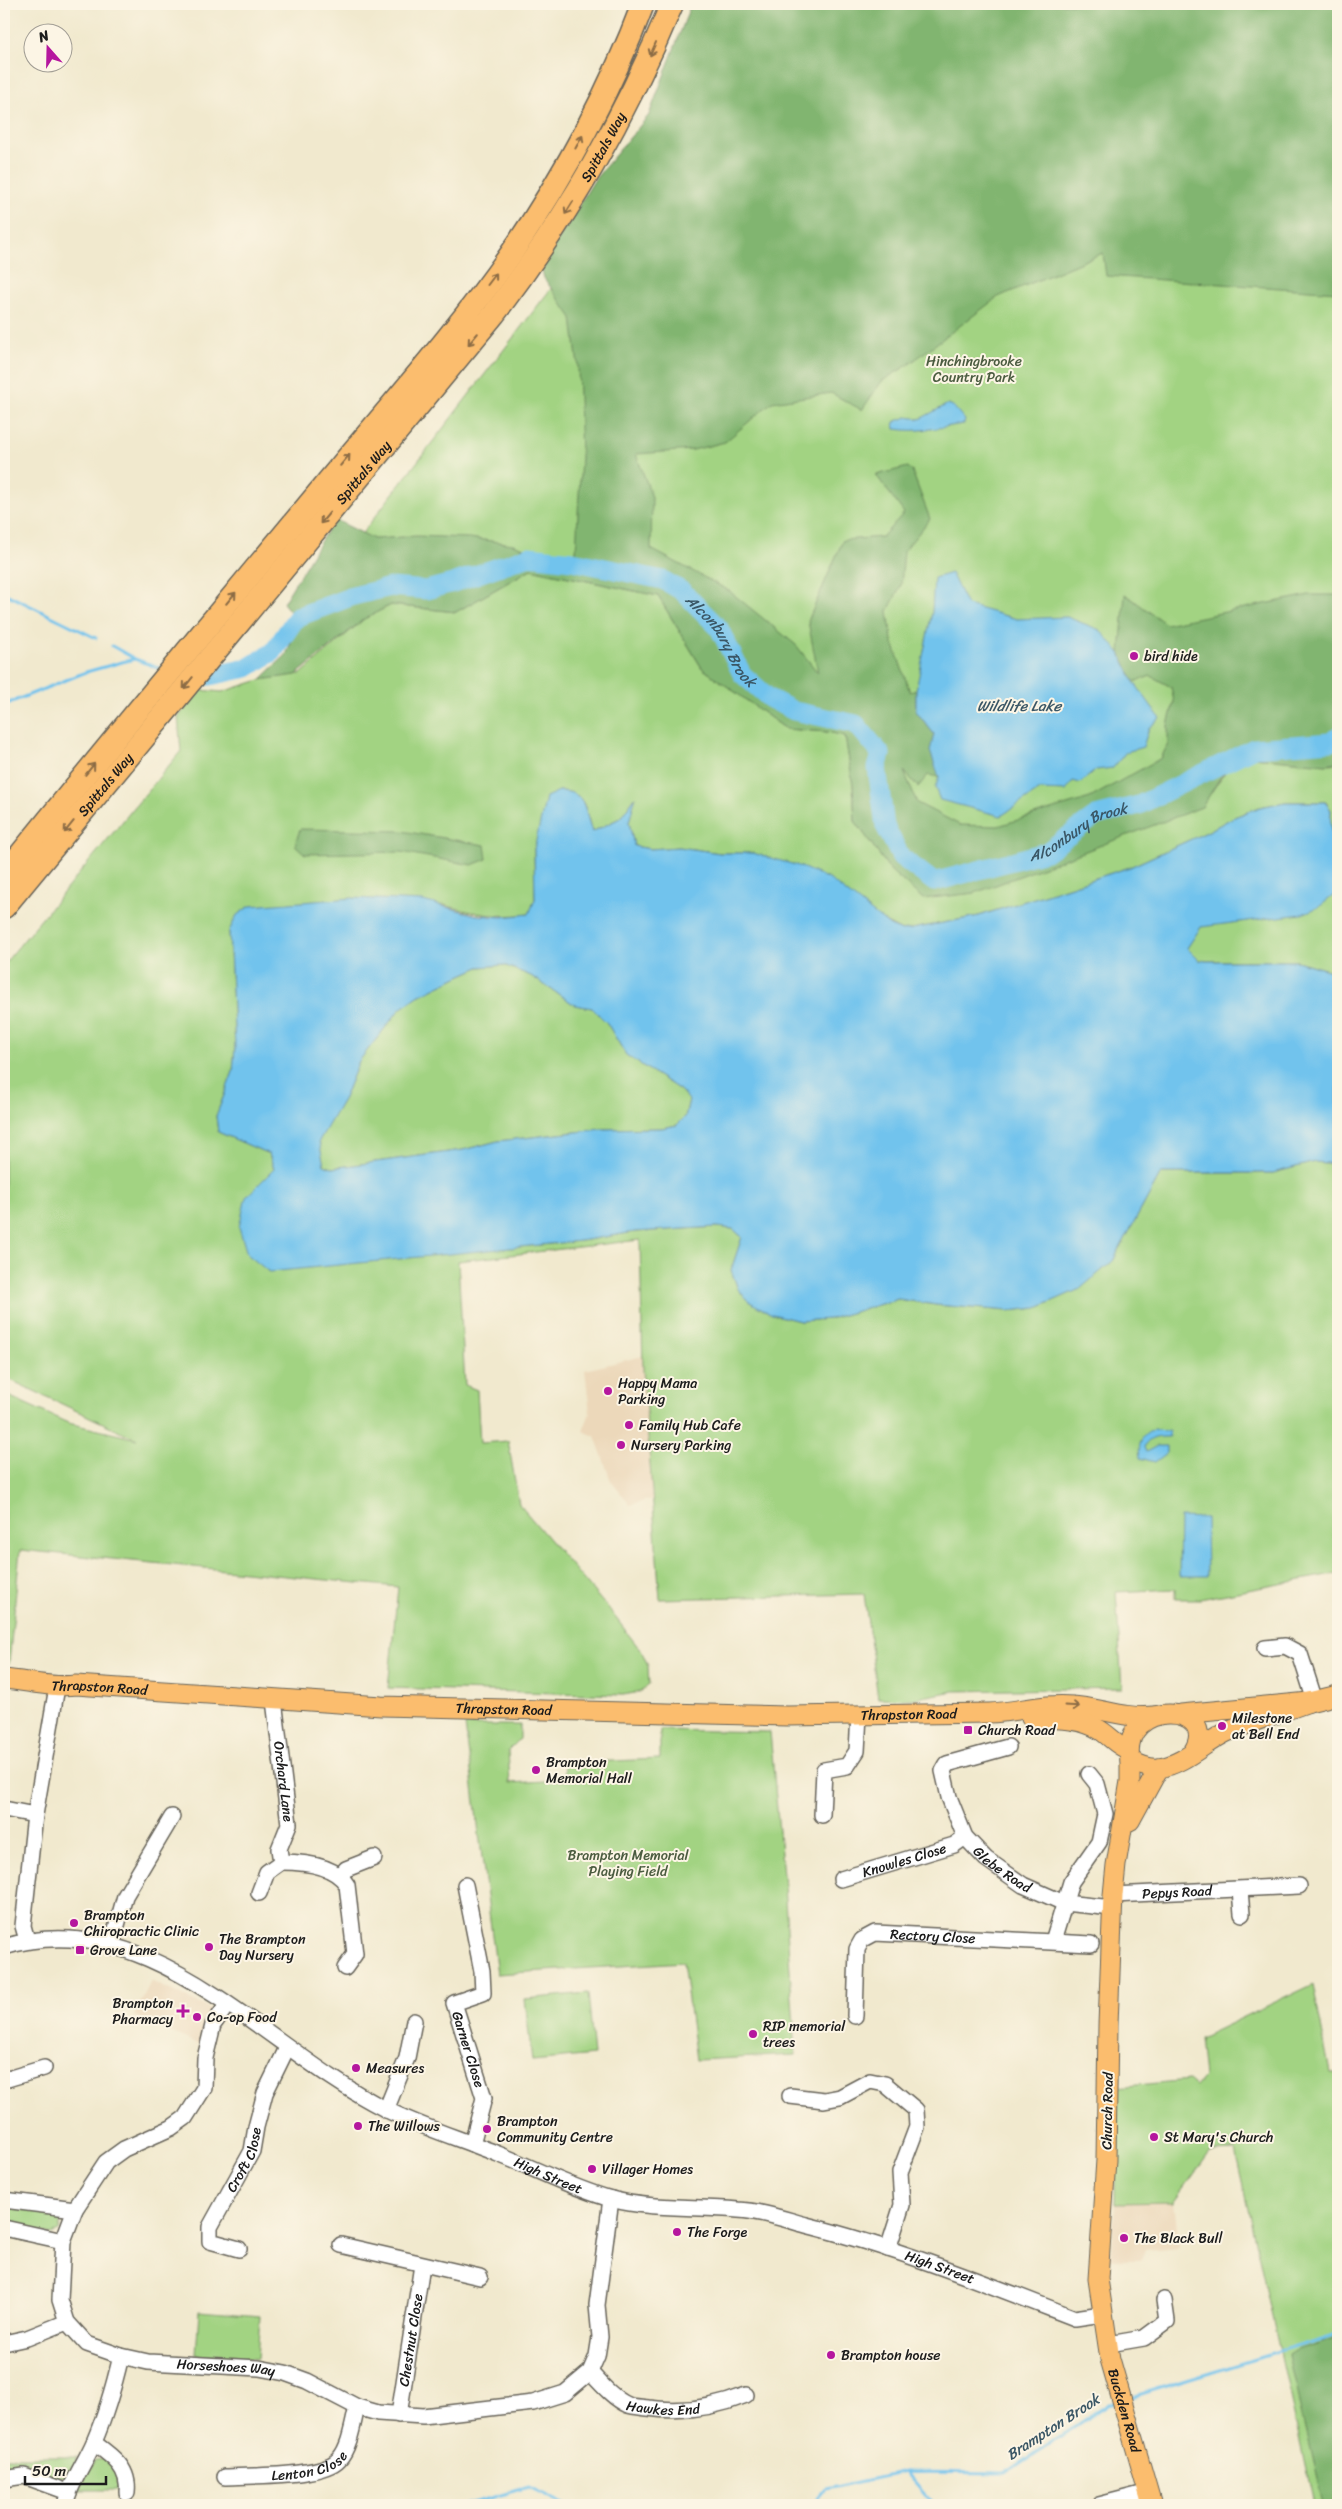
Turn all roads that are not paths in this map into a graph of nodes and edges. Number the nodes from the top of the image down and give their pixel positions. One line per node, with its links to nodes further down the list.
1 (643, 4): 3 (highway, Spittals Way, one-way to 1)
2 (672, 4): 3 (highway, Spittals Way, one-way to 3)
3 (209, 641): 4 (highway, Spittals Way)
4 (146, 717): 5 (highway, Spittals Way, one-way to 4); 6 (highway, Spittals Way, one-way to 6)
5 (4, 874)
6 (25, 881): 7 (highway, Spittals Way); 8 (highway)
7 (4, 907)
8 (4, 915)
9 (1265, 1648): 14 (street)
10 (4, 1678): 11 (main road, Thrapston Road)
11 (58, 1687): 13 (main road, Thrapston Road); 25 (street)
12 (1338, 1695): 14 (main road)
13 (274, 1700): 17 (main road, Thrapston Road); 31 (street, Orchard Lane)
14 (1312, 1702): 16 (main road, Thrapston Road); 20 (main road)
15 (1007, 1712): 17 (main road, Thrapston Road); 18 (main road, Thrapston Road, one-way to 18); 21 (main road, Thrapston Road)
16 (1181, 1714): 18 (main road, Thrapston Road); 20 (main road)
17 (859, 1715): 26 (street)
18 (1154, 1716): 21 (main road)
19 (1008, 1747): 28 (street, Glebe Road)
20 (1193, 1752): 22 (main road)
21 (1130, 1755): 22 (main road, Thrapston Road); 29 (main road, Church Road)
22 (1159, 1768): 29 (main road)
23 (1089, 1774): 39 (street)
24 (4, 1809): 25 (street)
25 (35, 1815): 41 (street)
26 (822, 1815)
27 (172, 1817): 45 (street)
28 (965, 1837): 33 (street, Knowles Close); 39 (street, Glebe Road)
29 (1121, 1837): 38 (main road, Church Road)
30 (374, 1858): 32 (street)
31 (280, 1862): 32 (street); 37 (street)
32 (341, 1875): 46 (street)
33 (840, 1879)
34 (465, 1885): 55 (street, Garner Close)
35 (1299, 1886): 36 (street, Pepys Road)
36 (1240, 1890): 38 (street, Pepys Road); 40 (street)
37 (259, 1893)
38 (1113, 1901): 39 (street, Glebe Road); 67 (main road, Church Road)
39 (1064, 1903): 42 (street)
40 (1242, 1914)
41 (27, 1940): 44 (street, High Street); 45 (street, High Street)
42 (1053, 1941): 43 (street, Rectory Close); 48 (street, Rectory Close)
43 (1091, 1944)
44 (4, 1947)
45 (111, 1947): 47 (street, High Street)
46 (345, 1968)
47 (228, 2005): 50 (street, High Street); 58 (street, Horseshoes Way)
48 (855, 2016)
49 (414, 2021): 54 (street)
50 (287, 2048): 54 (street, High Street); 62 (street, Croft Close)
51 (44, 2068): 52 (street)
52 (4, 2080)
53 (790, 2096): 63 (street)
54 (386, 2110): 55 (street, High Street)
55 (472, 2144): 56 (street, High Street)
56 (611, 2199): 63 (street, High Street); 72 (street)
57 (4, 2200): 58 (street)
58 (75, 2209): 60 (street, Horseshoes Way)
59 (4, 2228): 60 (street)
60 (63, 2241): 68 (street, Horseshoes Way)
61 (341, 2245): 64 (street)
62 (239, 2249)
63 (888, 2249): 67 (street, High Street)
64 (422, 2265): 65 (street); 75 (street, Chestnut Close)
65 (480, 2277)
66 (1164, 2300): 70 (street)
67 (1102, 2314): 70 (main road, Buckden Road)
68 (66, 2322): 69 (street); 71 (street, Horseshoes Way)
69 (4, 2343)
70 (1109, 2344): 80 (main road, Buckden Road)
71 (120, 2356): 74 (street, Horseshoes Way); 76 (street)
72 (590, 2372): 73 (street, Hawkes End); 75 (street, Horseshoes Way)
73 (746, 2394)
74 (357, 2408): 75 (street, Horseshoes Way); 77 (street, Lenton Close)
75 (399, 2415)
76 (94, 2443): 79 (street); 81 (street)
77 (225, 2477)
78 (4, 2479): 81 (street)
79 (127, 2493)
80 (1151, 2498): 82 (street)
81 (66, 2499)
82 (1099, 2505)

